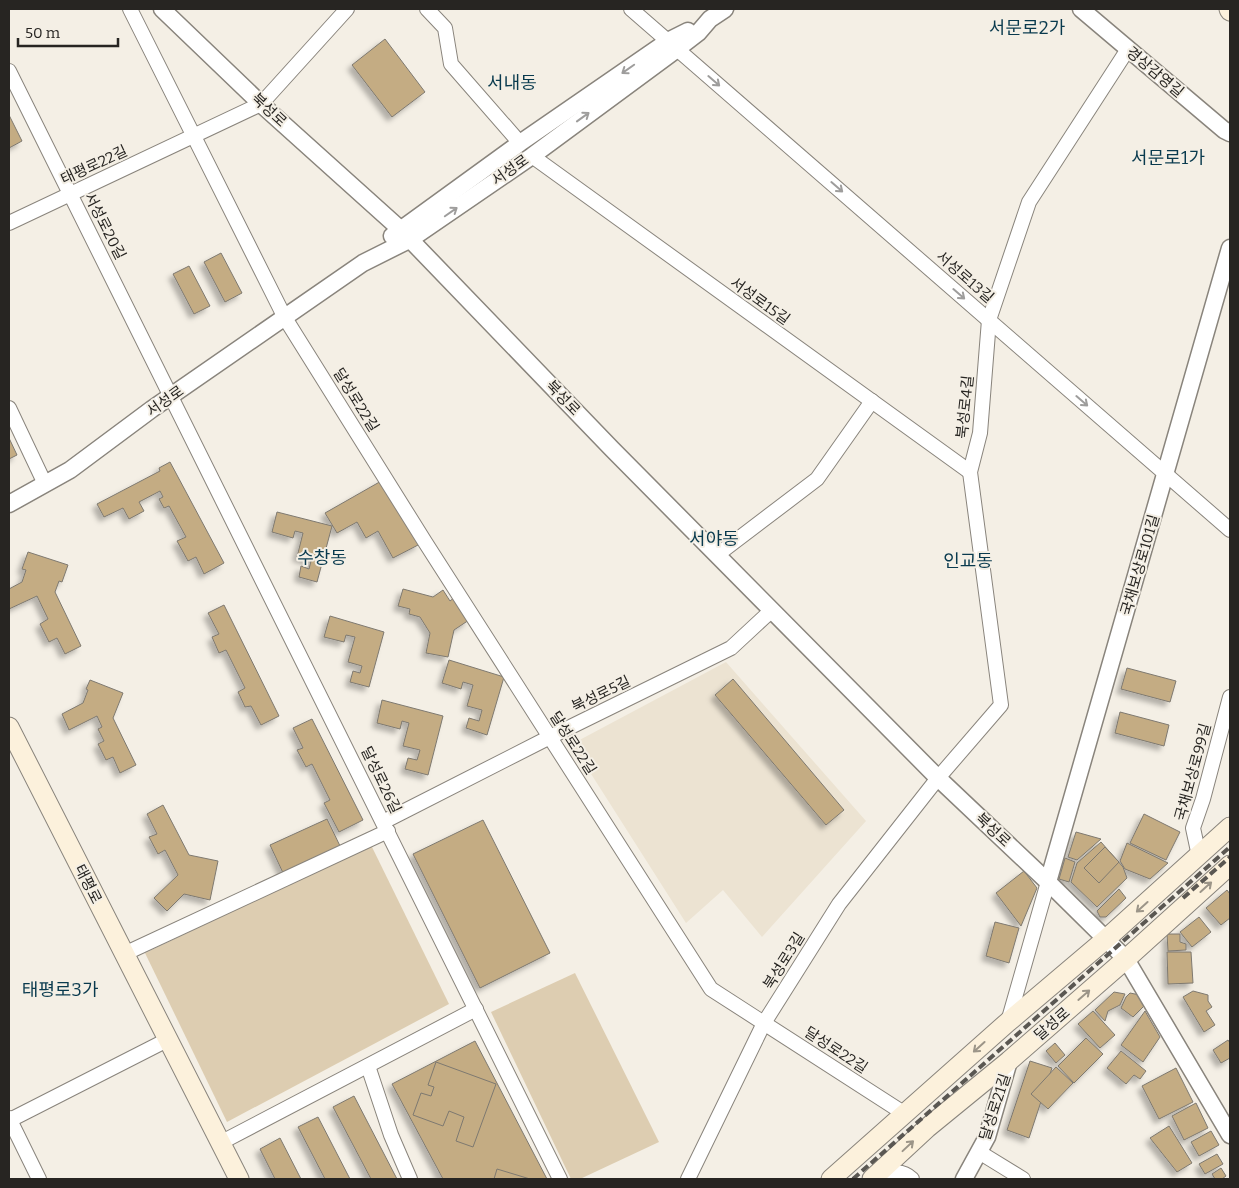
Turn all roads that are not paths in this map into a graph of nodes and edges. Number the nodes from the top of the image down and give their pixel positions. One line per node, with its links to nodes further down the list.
1 (130, 9): 13 (street)
2 (162, 9): 11 (street, 북성로)
3 (347, 9): 11 (street)
4 (427, 9): 14 (street, 서성로15길)
5 (631, 9): 8 (street, 서성로13길)
6 (725, 9): 8 (street, 서성로)
7 (1081, 9): 9 (street, 경상감영길)
8 (673, 45): 14 (street, 서성로); 20 (street, 서성로13길, one-way to 20)
9 (1128, 49): 12 (street, 경상감영길); 20 (street, 북성로4길)
10 (9, 71): 15 (street, 서성로20길)
11 (261, 104): 13 (street, 태평로22길); 17 (street, 북성로)
12 (1230, 133)
13 (193, 136): 15 (street, 태평로22길); 19 (street)
14 (526, 150): 17 (street, 서성로); 22 (street, 서성로15길)
15 (70, 194): 16 (street, 태평로22길); 21 (street, 서성로20길)
16 (9, 223)
17 (406, 234): 19 (street, 서성로); 29 (street, 북성로)
18 (1230, 248): 25 (street, 국채보상로101길)
19 (286, 318): 21 (street, 서성로); 33 (street, 달성로22길)
20 (989, 320): 24 (street, 북성로4길); 25 (street, 서성로13길, one-way to 25)
21 (172, 396): 26 (street, 서성로); 35 (street, 달성로26길)
22 (872, 401): 24 (street, 서성로15길); 29 (street)
23 (9, 408): 26 (street)
24 (970, 472): 34 (street, 북성로4길)
25 (1166, 474): 28 (street, 서성로13길); 39 (street, 국채보상로101길)
26 (45, 484): 27 (street, 서성로)
27 (9, 504)
28 (1230, 530)
29 (717, 555): 30 (street, 북성로)
30 (772, 610): 33 (street, 북성로5길); 34 (street, 북성로)
31 (1230, 696): 37 (street, 국채보상로99길)
32 (9, 727): 41 (main road, 태평로)
33 (550, 737): 35 (street, 북성로5길); 45 (street, 달성로22길)
34 (938, 778): 39 (street, 북성로); 45 (street, 북성로3길)
35 (385, 827): 41 (street, 북성로5길); 43 (street, 달성로26길)
36 (1230, 827): 37 (main road)
37 (1198, 856): 40 (main road, one-way to 40)
38 (1230, 865): 42 (main road, 달성로, one-way to 38)
39 (1048, 882): 40 (street, 북성로); 44 (street)
40 (1106, 939): 42 (street, 북성로); 44 (main road)
41 (124, 954): 46 (main road, 태평로)
42 (1126, 959): 47 (main road, 달성로, one-way to 42); 51 (street, 북성로)
43 (476, 1009): 48 (street); 57 (street, 달성로26길)
44 (1008, 1022): 49 (main road, one-way to 49)
45 (764, 1023): 49 (street, 달성로22길); 58 (street, 북성로3길)
46 (167, 1040): 50 (street); 52 (main road, 태평로)
47 (1009, 1061): 53 (street, 달성로21길); 60 (main road, 달성로, one-way to 47)
48 (368, 1066): 52 (street); 56 (street)
49 (905, 1114): 59 (main road)
50 (9, 1119): 54 (street)
51 (1230, 1134)
52 (220, 1143): 55 (main road, 태평로)
53 (979, 1152): 63 (street, 달성로21길); 64 (street, 달성로21길)
54 (39, 1179)
55 (239, 1179)
56 (410, 1179)
57 (560, 1179)
58 (688, 1179)
59 (831, 1179)
60 (872, 1179)
61 (876, 1179): 62 (street)
62 (912, 1179)
63 (964, 1179)
64 (1023, 1179)

